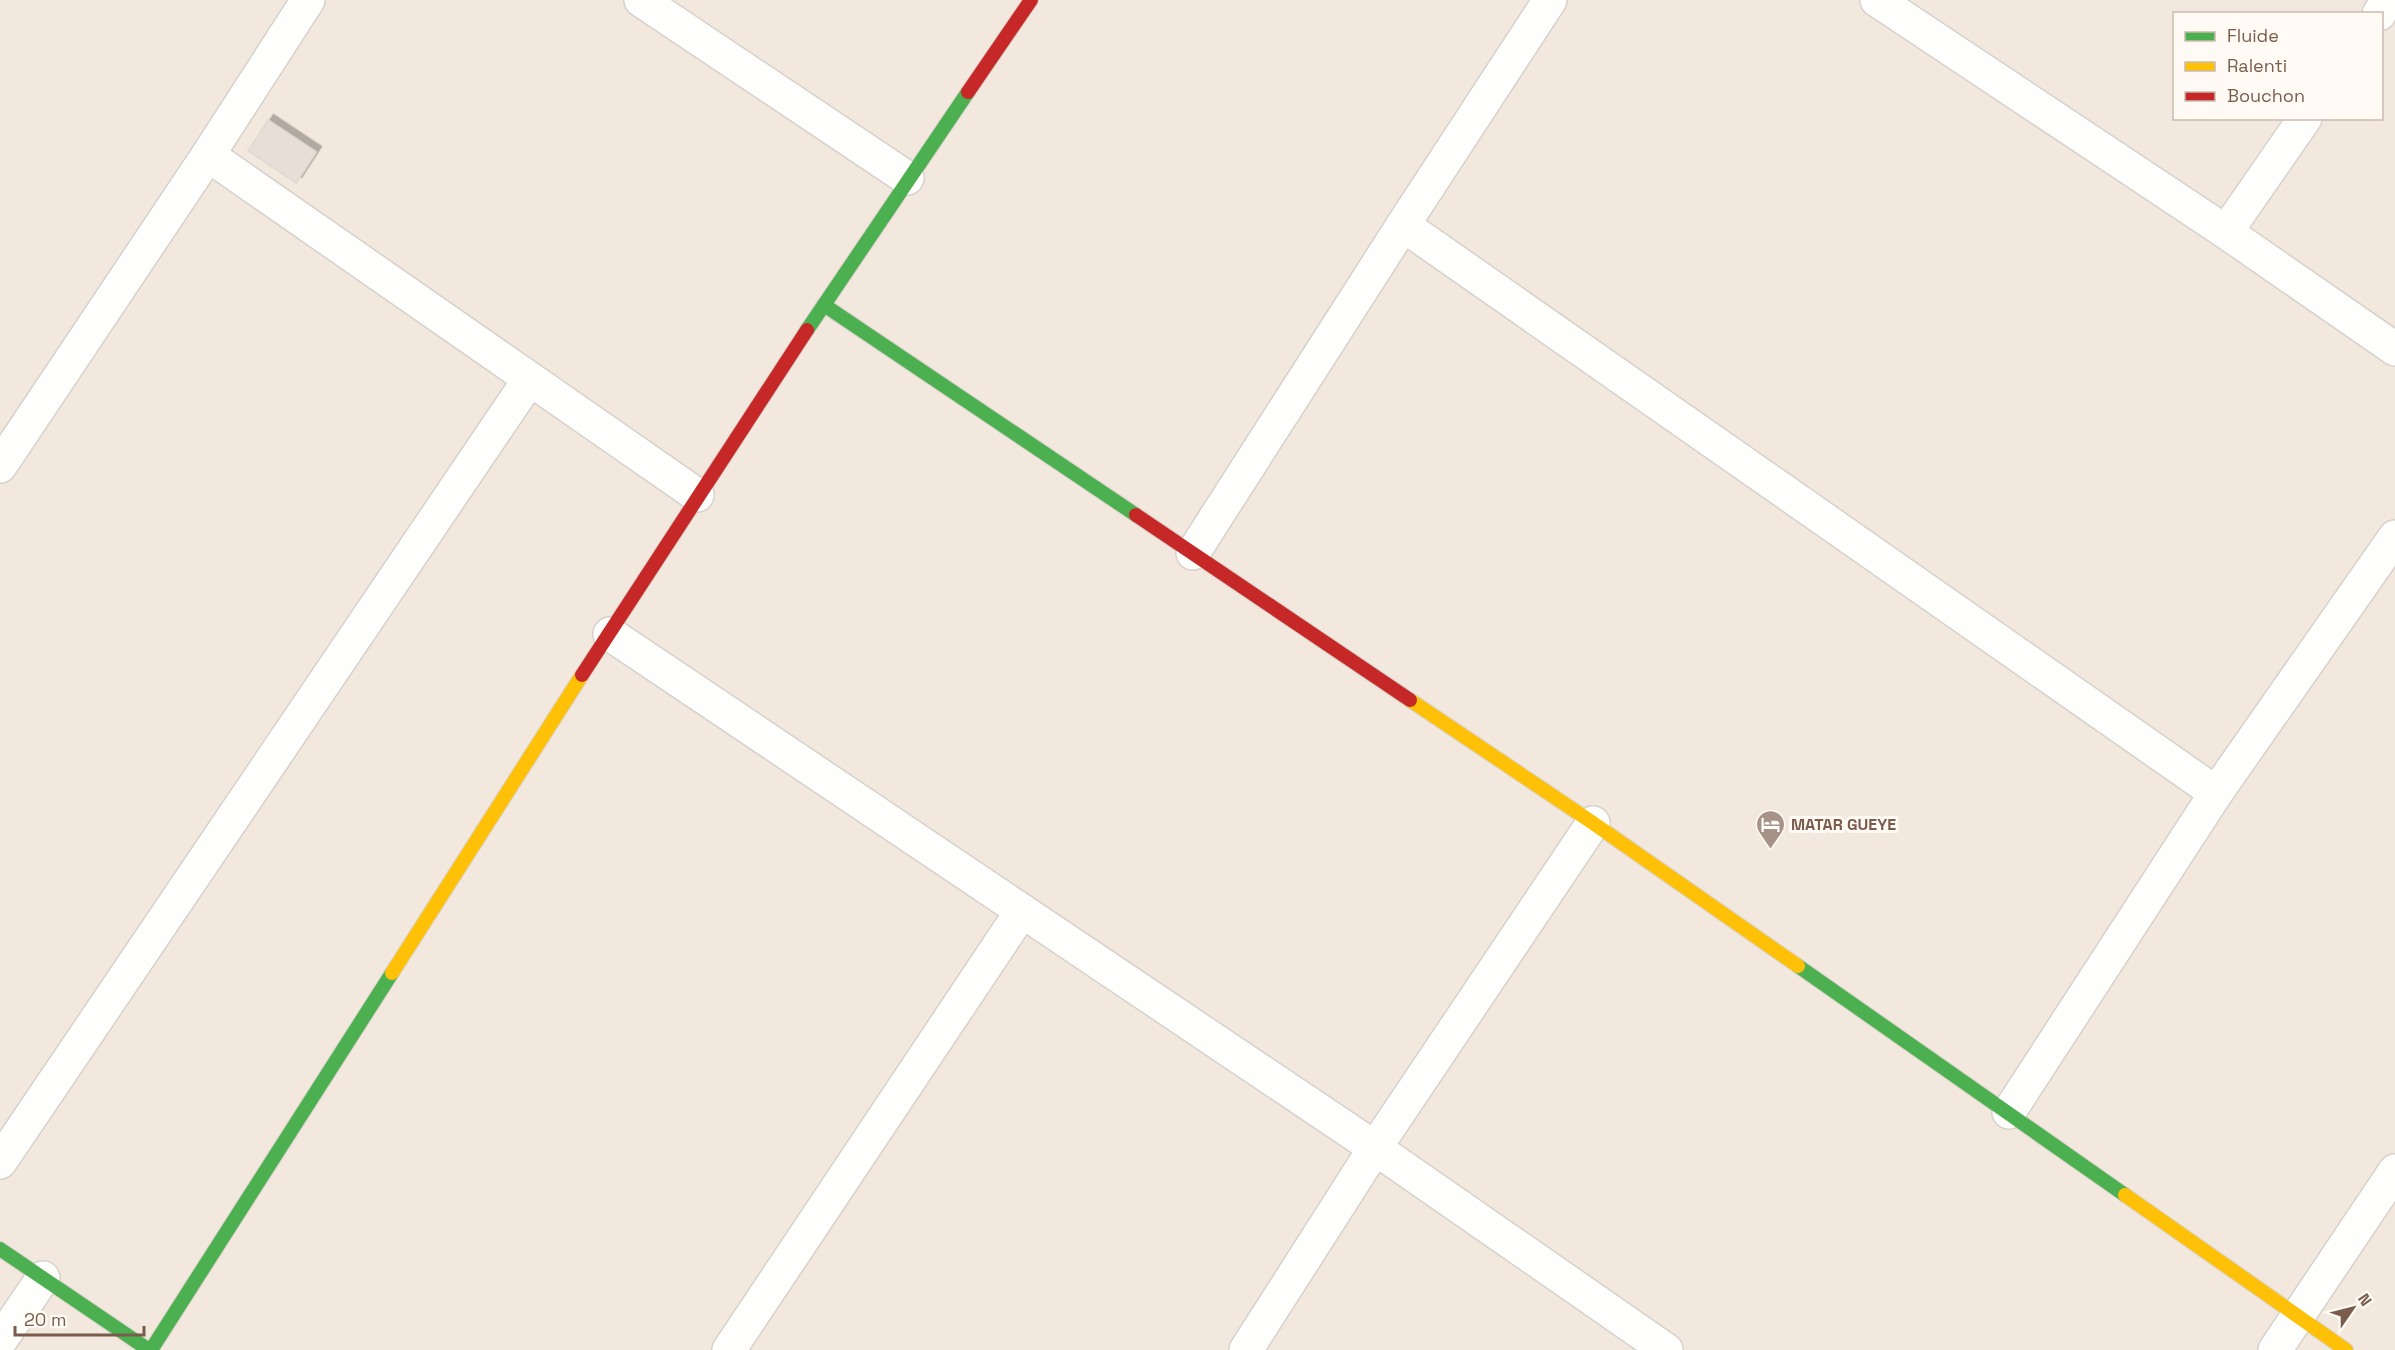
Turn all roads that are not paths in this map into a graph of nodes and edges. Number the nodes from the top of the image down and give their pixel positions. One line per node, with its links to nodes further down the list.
1 (308, 0): 7 (street)
2 (641, 0): 8 (street)
3 (1031, 0): 8 (street)
4 (1550, 0): 9 (street)
5 (1877, 0): 10 (street)
6 (2304, 120): 10 (street)
7 (208, 155): 13 (street); 14 (street)
8 (908, 178): 11 (street)
9 (1403, 225): 17 (street); 19 (street)
10 (2226, 232): 12 (street)
11 (824, 306): 15 (street); 17 (street)
12 (2395, 349)
13 (529, 380): 15 (street); 24 (street)
14 (0, 466)
15 (697, 495): 18 (street)
16 (2395, 537): 19 (street)
17 (1193, 553): 20 (street)
18 (610, 634): 21 (street); 30 (street)
19 (2216, 794): 22 (street)
20 (1593, 823): 22 (street); 23 (street)
21 (1022, 911): 23 (street); 31 (street)
22 (2009, 1112): 28 (street)
23 (1375, 1148): 32 (street); 33 (street)
24 (0, 1162)
25 (2395, 1171): 28 (street)
26 (0, 1249): 27 (street)
27 (43, 1278): 29 (street); 30 (street)
28 (2296, 1317): 34 (street); 35 (street)
29 (0, 1341)
30 (150, 1350)
31 (729, 1350)
32 (1246, 1350)
33 (1666, 1350)
34 (2275, 1350)
35 (2346, 1350)

